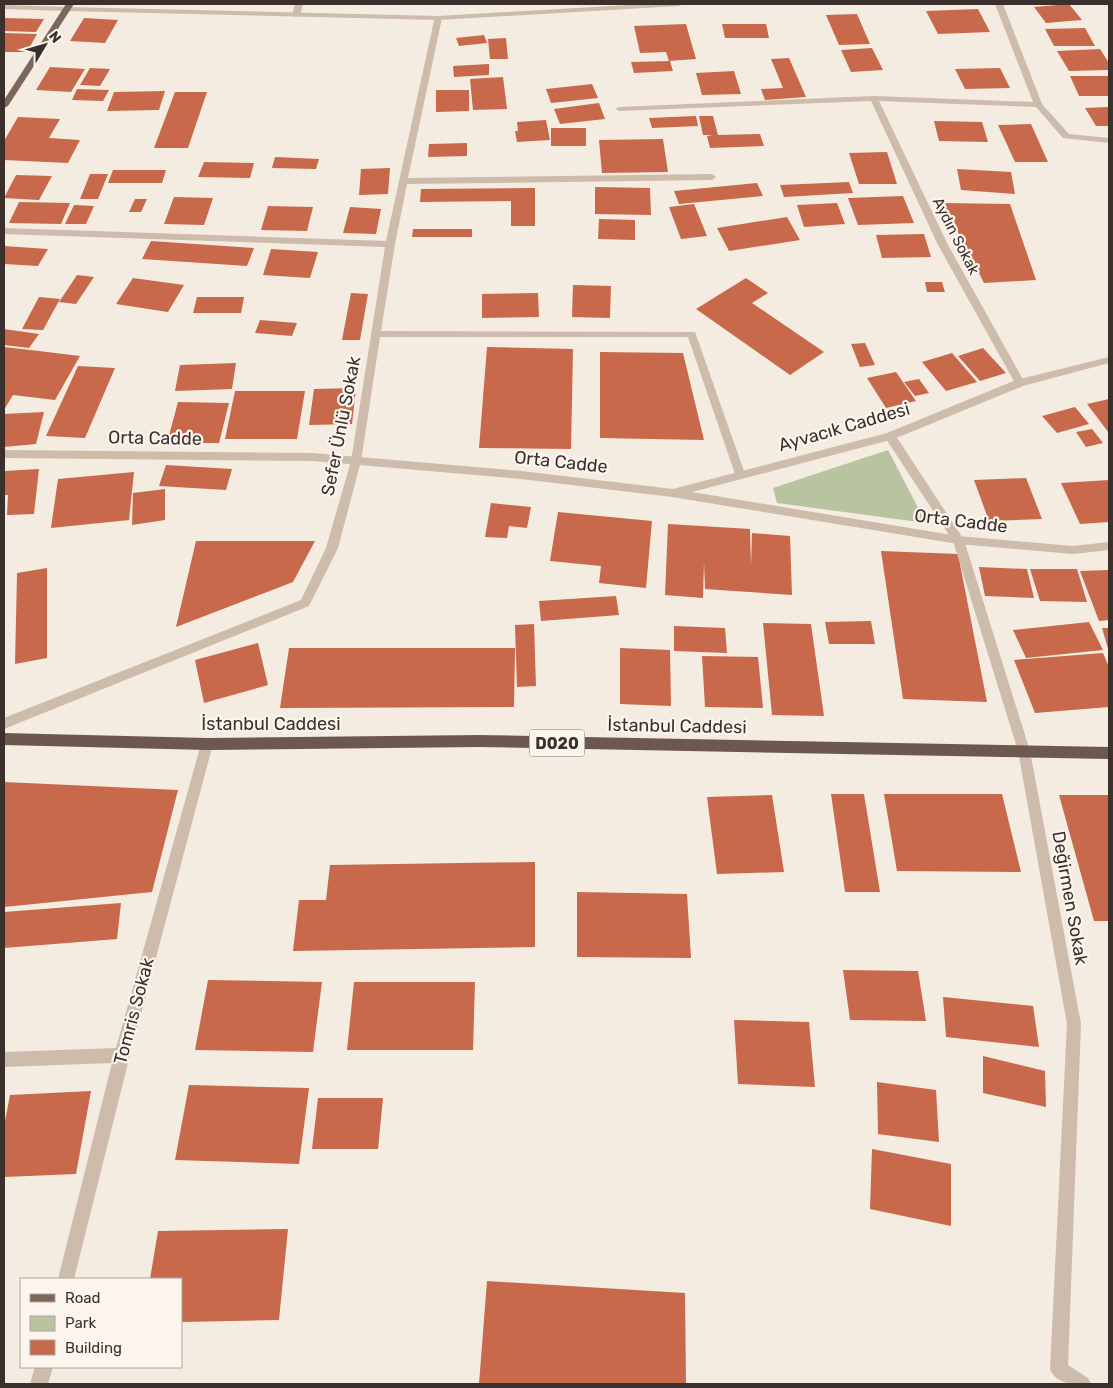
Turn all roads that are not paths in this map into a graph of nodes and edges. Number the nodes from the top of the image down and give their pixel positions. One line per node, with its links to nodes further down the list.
1 (299, 4): 8 (street)
2 (538, 4): 7 (street)
3 (679, 4): 7 (street)
4 (999, 4): 12 (street)
5 (69, 6): 6 (street); 8 (street); 11 (main road)
6 (4, 7)
7 (538, 13): 9 (street)
8 (296, 15): 9 (street)
9 (438, 18): 16 (street, Sefer Ünlü Sokak)
10 (874, 98): 12 (street); 13 (street); 21 (street, Aydın Sokak)
11 (5, 102)
12 (1038, 105): 14 (street)
13 (619, 108)
14 (1109, 141)
15 (712, 177): 16 (street)
16 (403, 181): 18 (street, Sefer Ünlü Sokak)
17 (4, 231): 18 (street)
18 (390, 244): 19 (street, Sefer Ünlü Sokak)
19 (375, 334): 24 (street, Sefer Ünlü Sokak); 25 (street)
20 (1109, 360): 21 (street, Ayvacık Caddesi)
21 (1020, 383): 22 (street, Ayvacık Caddesi)
22 (890, 436): 25 (street, Ayvacık Caddesi); 27 (street, Değirmen Sokak)
23 (4, 454): 24 (street, Orta Cadde)
24 (356, 461): 26 (street, Orta Cadde); 29 (street, Sefer Ünlü Sokak)
25 (740, 474): 26 (street, Ayvacık Caddesi)
26 (672, 493): 27 (street, Orta Cadde)
27 (958, 540): 28 (street, Orta Cadde); 32 (street, Değirmen Sokak)
28 (1109, 546)
29 (4, 724)
30 (4, 739): 31 (highway, İstanbul Caddesi / D020)
31 (207, 744): 32 (highway, İstanbul Caddesi / D020); 34 (street, Tomris Sokak)
32 (1024, 751): 33 (highway, İstanbul Caddesi / D020); 39 (street, Değirmen Sokak)
33 (1109, 753)
34 (122, 1055): 35 (street); 36 (street, Tomris Sokak)
35 (4, 1059)
36 (66, 1278)
37 (44, 1368): 38 (street)
38 (39, 1384)
39 (1082, 1384)

